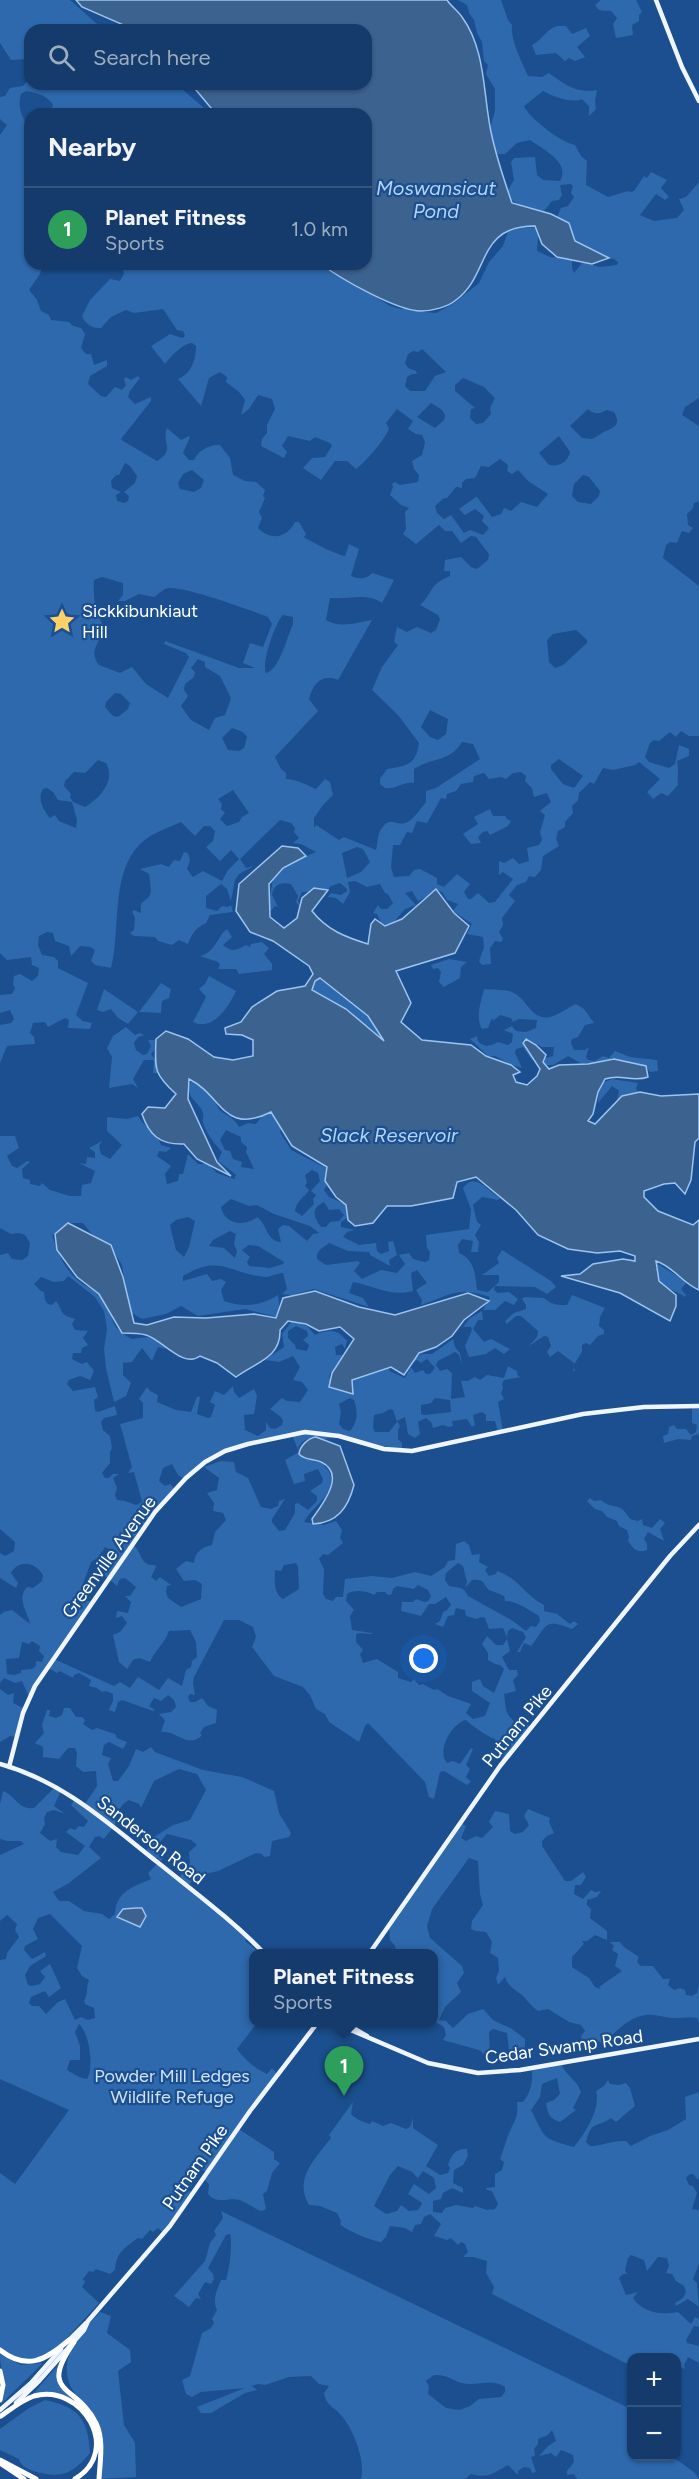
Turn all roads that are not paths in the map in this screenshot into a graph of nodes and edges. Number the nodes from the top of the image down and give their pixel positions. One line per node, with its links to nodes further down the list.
1 (656, 0): 2 (main road)
2 (699, 101)
3 (699, 1406): 6 (main road, Greenville Avenue)
4 (699, 1525): 8 (main road, Putnam Pike)
5 (0, 1764): 6 (main road)
6 (9, 1767): 7 (main road, Sanderson Road)
7 (261, 1949)
8 (372, 1949)
9 (314, 2027): 14 (main road, Putnam Pike)
10 (338, 2027): 12 (main road, Cedar Swamp Road)
11 (352, 2027): 12 (main road, Cedar Swamp Road)
12 (367, 2036): 13 (main road, Cedar Swamp Road)
13 (699, 2039)
14 (71, 2341): 15 (highway); 18 (main road, Putnam Pike); 23 (highway)
15 (0, 2350)
16 (0, 2371): 17 (highway)
17 (0, 2400)
18 (0, 2414): 22 (highway)
19 (0, 2461): 20 (highway); 21 (highway)
20 (24, 2479)
21 (36, 2479)
22 (75, 2479)
23 (99, 2479)

